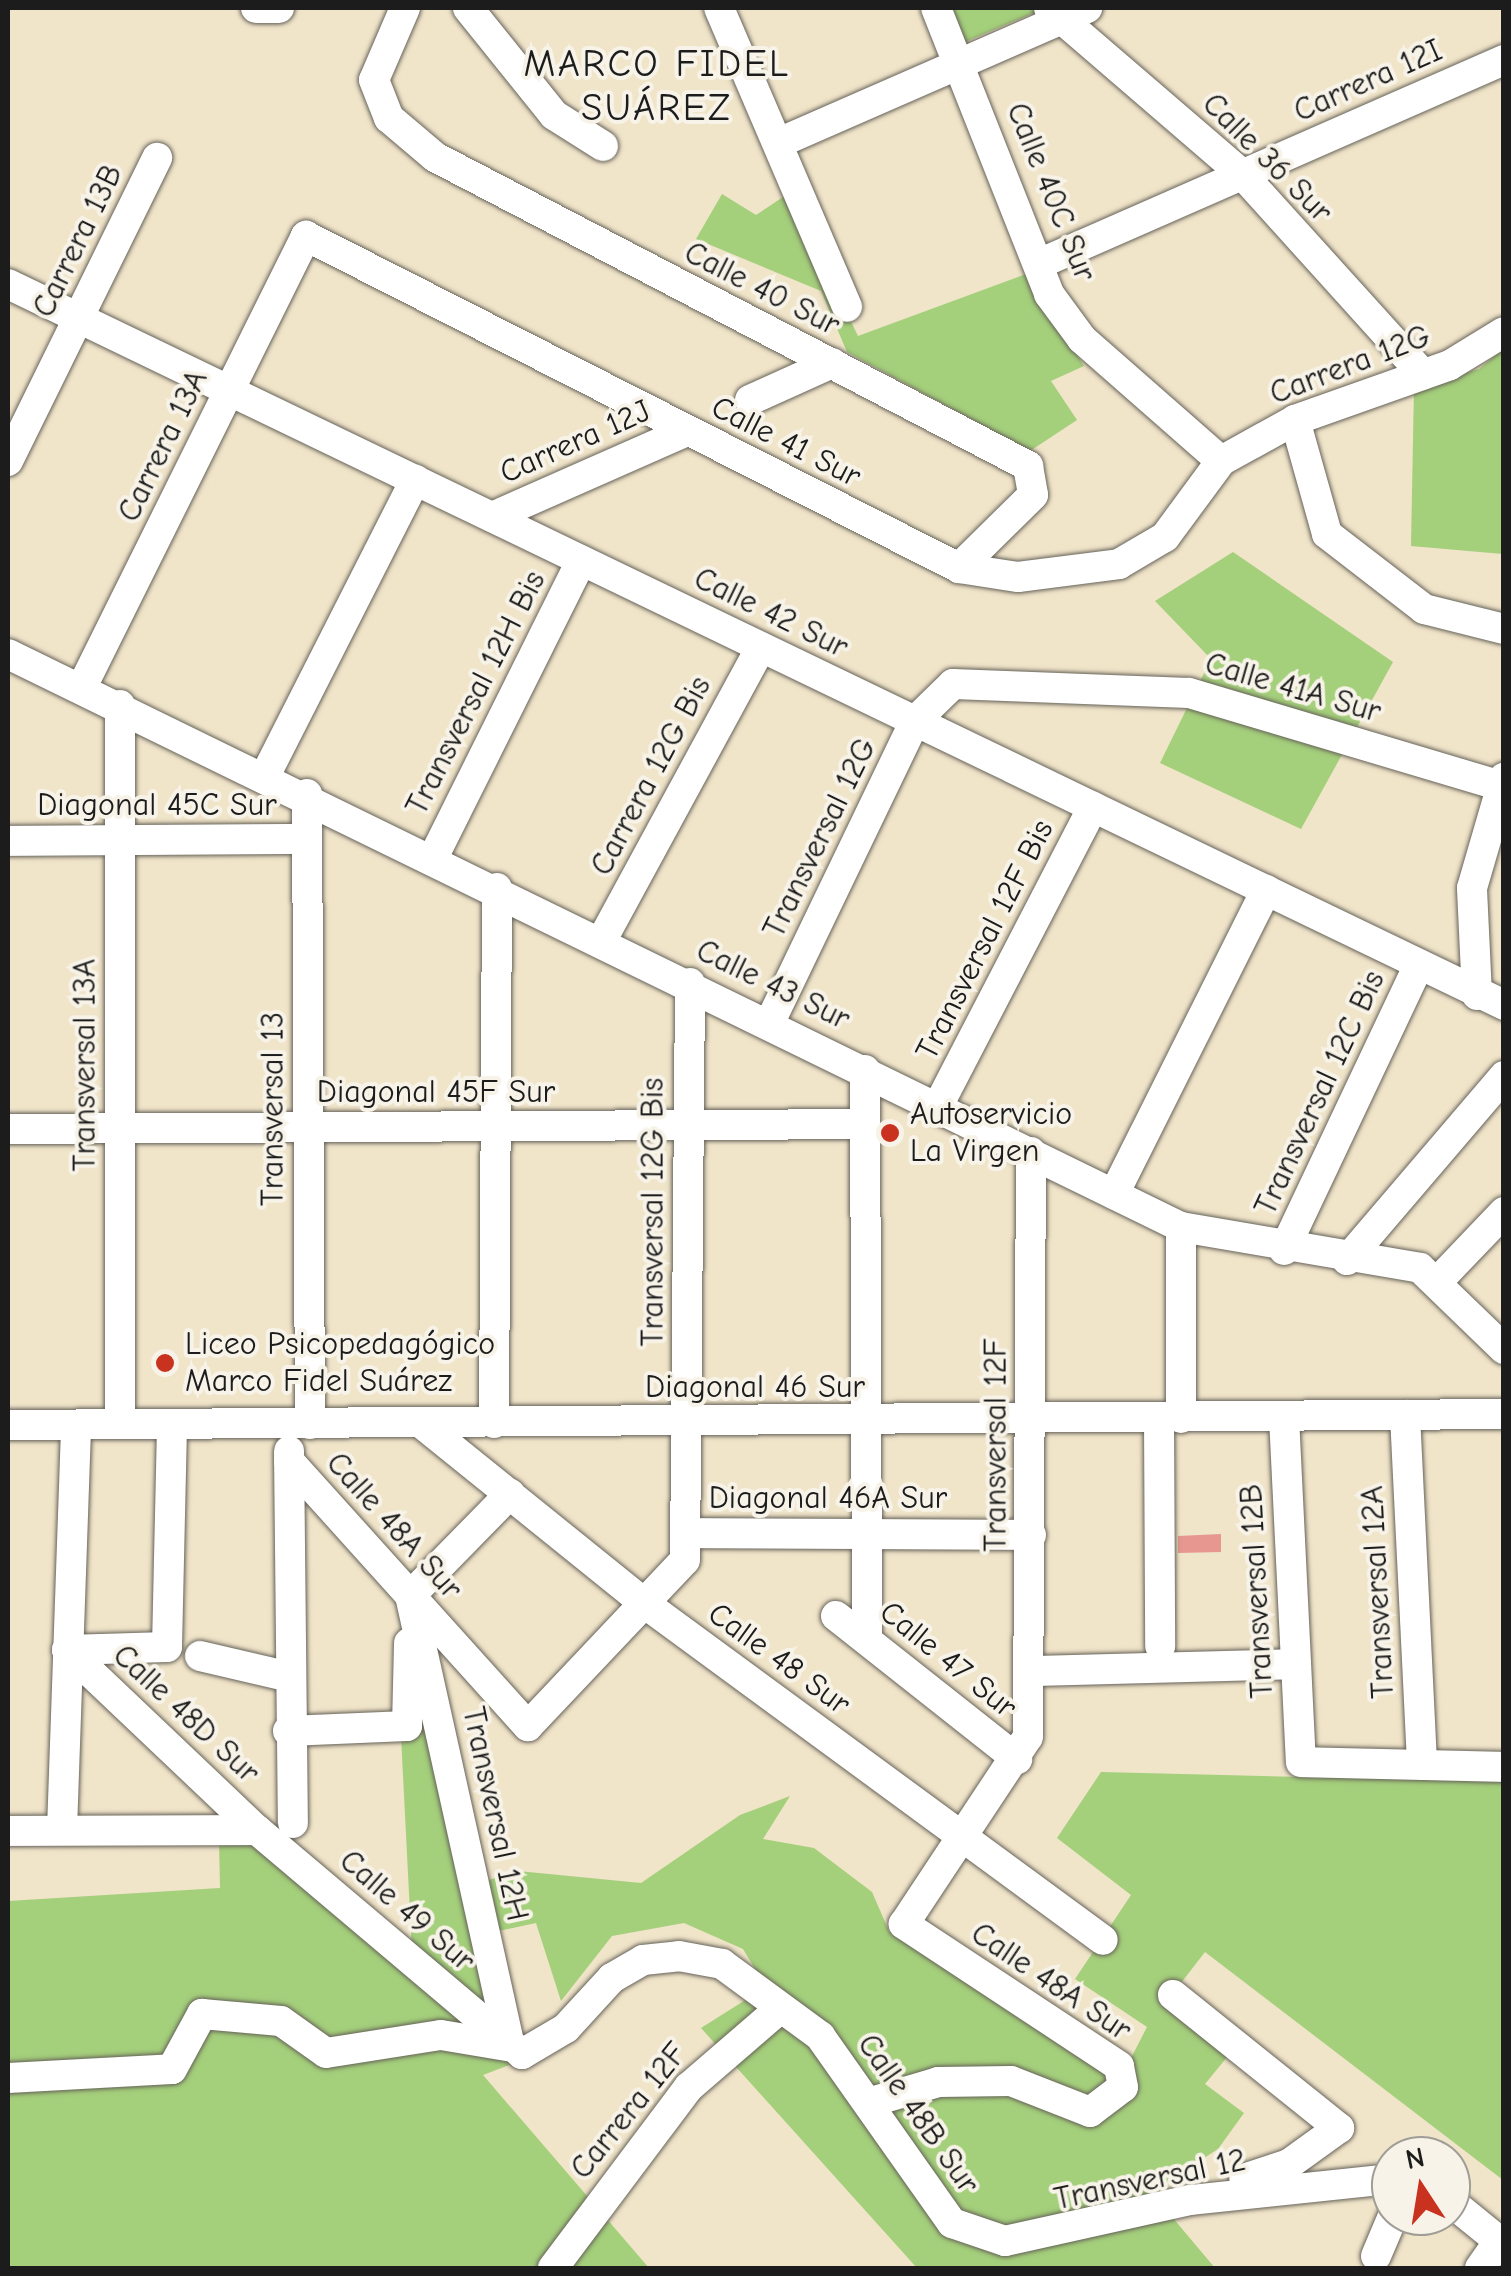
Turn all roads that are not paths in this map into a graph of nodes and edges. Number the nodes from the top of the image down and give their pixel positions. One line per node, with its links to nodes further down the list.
1 (256, 8): 2 (street)
2 (278, 8)
3 (405, 8): 20 (street, Calle 40 Sur)
4 (468, 8): 11 (street)
5 (719, 8): 10 (street)
6 (936, 8): 9 (street, Calle 40C Sur)
7 (1066, 11): 9 (street); 13 (street, Calle 36 Sur)
8 (1504, 60): 13 (street, Carrera 12I)
9 (962, 62): 10 (street); 15 (street, Calle 40C Sur)
10 (783, 141): 17 (street)
11 (604, 146)
12 (157, 158): 18 (street, Carrera 13B)
13 (1242, 174): 15 (street, Carrera 12I); 21 (street, Calle 36 Sur)
14 (306, 236): 22 (street, Carrera 13A); 25 (street, Calle 41 Sur)
15 (1041, 263): 26 (street, Calle 40C Sur)
16 (8, 284): 18 (street, Calle 42 Sur)
17 (847, 308)
18 (79, 319): 22 (street, Calle 42 Sur); 27 (street, Carrera 13B)
19 (1504, 332): 21 (street, Carrera 12G)
20 (832, 363): 23 (street); 31 (street, Calle 40 Sur)
21 (1423, 374): 24 (street, Carrera 12G)
22 (229, 391): 28 (street, Calle 42 Sur); 35 (street, Carrera 13A)
23 (750, 400)
24 (1295, 420): 26 (street, Carrera 12G); 32 (street)
25 (687, 431): 29 (street, Carrera 12J); 31 (street, Calle 41 Sur)
26 (1222, 461): 31 (street, Calle 41 Sur)
27 (8, 462)
28 (415, 480): 29 (street, Calle 42 Sur); 39 (street)
29 (492, 518): 30 (street, Calle 42 Sur)
30 (581, 560): 33 (street, Calle 42 Sur); 47 (street, Transversal 12H Bis)
31 (959, 568)
32 (1504, 628)
33 (761, 647): 38 (street, Calle 42 Sur); 50 (street, Carrera 12G Bis)
34 (8, 654): 35 (street, Calle 43 Sur)
35 (82, 686): 37 (street, Calle 43 Sur)
36 (942, 690): 38 (street, Transversal 12G); 40 (street, Calle 41A Sur)
37 (120, 705): 39 (street, Calle 43 Sur); 44 (street, Transversal 13A)
38 (916, 721): 42 (street, Calle 42 Sur); 54 (street, Transversal 12G)
39 (266, 774): 41 (street, Calle 43 Sur)
40 (1502, 782): 46 (street)
41 (307, 794): 43 (street, Transversal 13); 47 (street, Calle 43 Sur)
42 (1093, 807): 49 (street, Calle 42 Sur); 57 (street, Transversal 12F Bis)
43 (306, 839): 44 (street, Diagonal 45C Sur); 61 (street, Transversal 13)
44 (120, 840): 45 (street, Diagonal 45C Sur); 62 (street, Transversal 13A)
45 (8, 841)
46 (1494, 851): 53 (street)
47 (434, 856): 48 (street, Calle 43 Sur)
48 (497, 888): 50 (street, Calle 43 Sur); 60 (street)
49 (1266, 890): 51 (street, Calle 42 Sur); 65 (street)
50 (602, 940): 52 (street, Calle 43 Sur)
51 (1418, 966): 53 (street, Calle 42 Sur); 68 (street, Transversal 12C Bis)
52 (690, 983): 54 (street, Calle 43 Sur); 59 (street, Transversal 12G Bis)
53 (1490, 1000)
54 (770, 1022): 55 (street, Calle 43 Sur)
55 (866, 1070): 57 (street, Calle 43 Sur); 58 (street)
56 (1504, 1076): 69 (street)
57 (938, 1106): 64 (street, Calle 43 Sur)
58 (866, 1124): 59 (street, Diagonal 45F Sur); 77 (street)
59 (689, 1125): 60 (street, Diagonal 45F Sur); 78 (street, Transversal 12G Bis)
60 (496, 1126): 61 (street, Diagonal 45F Sur); 80 (street)
61 (308, 1128): 62 (street, Diagonal 45F Sur); 83 (street, Transversal 13)
62 (120, 1129): 63 (street, Diagonal 45F Sur); 81 (street, Transversal 13A)
63 (8, 1130)
64 (1031, 1152): 65 (street, Calle 43 Sur); 76 (street, Transversal 12F)
65 (1114, 1194): 67 (street, Calle 43 Sur)
66 (1504, 1212): 70 (street)
67 (1180, 1226): 68 (street, Calle 43 Sur); 75 (street)
68 (1284, 1250): 69 (street, Calle 43 Sur)
69 (1347, 1260): 70 (street, Calle 43 Sur)
70 (1439, 1280): 71 (street, Calle 43 Sur)
71 (1504, 1348)
72 (1504, 1414): 73 (street, Diagonal 46 Sur)
73 (1405, 1416): 74 (street, Diagonal 46 Sur); 103 (street, Transversal 12A)
74 (1284, 1417): 75 (street, Diagonal 46 Sur); 98 (street, Transversal 12B)
75 (1170, 1418): 76 (street, Diagonal 46 Sur); 95 (street)
76 (1030, 1420): 77 (street, Diagonal 46 Sur); 89 (street, Transversal 12F)
77 (866, 1421): 78 (street, Diagonal 46 Sur); 88 (street)
78 (686, 1422): 80 (street, Diagonal 46 Sur); 90 (street, Transversal 12G Bis)
79 (421, 1423): 80 (street, Diagonal 46 Sur); 83 (street, Diagonal 46 Sur); 87 (street, Calle 48 Sur)
80 (494, 1423)
81 (120, 1424): 82 (street, Diagonal 46 Sur); 85 (street, Diagonal 46 Sur)
82 (172, 1424): 83 (street, Diagonal 46 Sur); 96 (street)
83 (299, 1424): 86 (street, Transversal 13)
84 (8, 1425): 85 (street, Diagonal 46 Sur)
85 (76, 1425): 96 (street)
86 (289, 1460): 91 (street, Calle 48A Sur); 100 (street, Transversal 13)
87 (510, 1494): 91 (street); 92 (street, Calle 48 Sur)
88 (866, 1531): 89 (street, Diagonal 46A Sur); 90 (street, Diagonal 46A Sur); 94 (street)
89 (1031, 1535): 99 (street, Transversal 12F)
90 (685, 1546): 92 (street)
91 (410, 1596): 92 (street, Calle 48A Sur); 101 (street); 113 (street, Transversal 12H)
92 (644, 1603): 109 (street, Calle 48 Sur)
93 (836, 1616): 94 (street, Calle 47 Sur)
94 (867, 1639): 102 (street, Calle 47 Sur)
95 (1160, 1646)
96 (67, 1650): 106 (street); 107 (street, Calle 48D Sur)
97 (200, 1656): 100 (street)
98 (1296, 1664): 99 (street); 103 (street, Transversal 12B)
99 (1030, 1670): 102 (street, Transversal 12F)
100 (286, 1676): 101 (street, Transversal 13)
101 (288, 1731): 105 (street, Transversal 13)
102 (1022, 1748): 109 (street)
103 (1422, 1765): 104 (street)
104 (1504, 1767)
105 (292, 1823)
106 (62, 1830): 107 (street); 108 (street)
107 (257, 1830): 113 (street, Calle 49 Sur)
108 (8, 1831)
109 (962, 1837): 110 (street, Calle 48 Sur); 115 (street, Calle 48A Sur)
110 (1103, 1940)
111 (1173, 1995): 117 (street)
112 (776, 2012): 113 (street, Calle 48B Sur); 115 (street, Calle 48B Sur); 123 (street, Carrera 12F)
113 (510, 2046): 114 (street)
114 (8, 2078)
115 (871, 2102): 120 (street, Calle 48B Sur)
116 (1371, 2179): 117 (street, Transversal 12)
117 (1156, 2210): 120 (street, Transversal 12)
118 (1471, 2219): 121 (street)
119 (1384, 2236): 122 (street)
120 (1005, 2241)
121 (1502, 2246): 124 (street)
122 (1376, 2256)
123 (553, 2268)
124 (1480, 2268)

